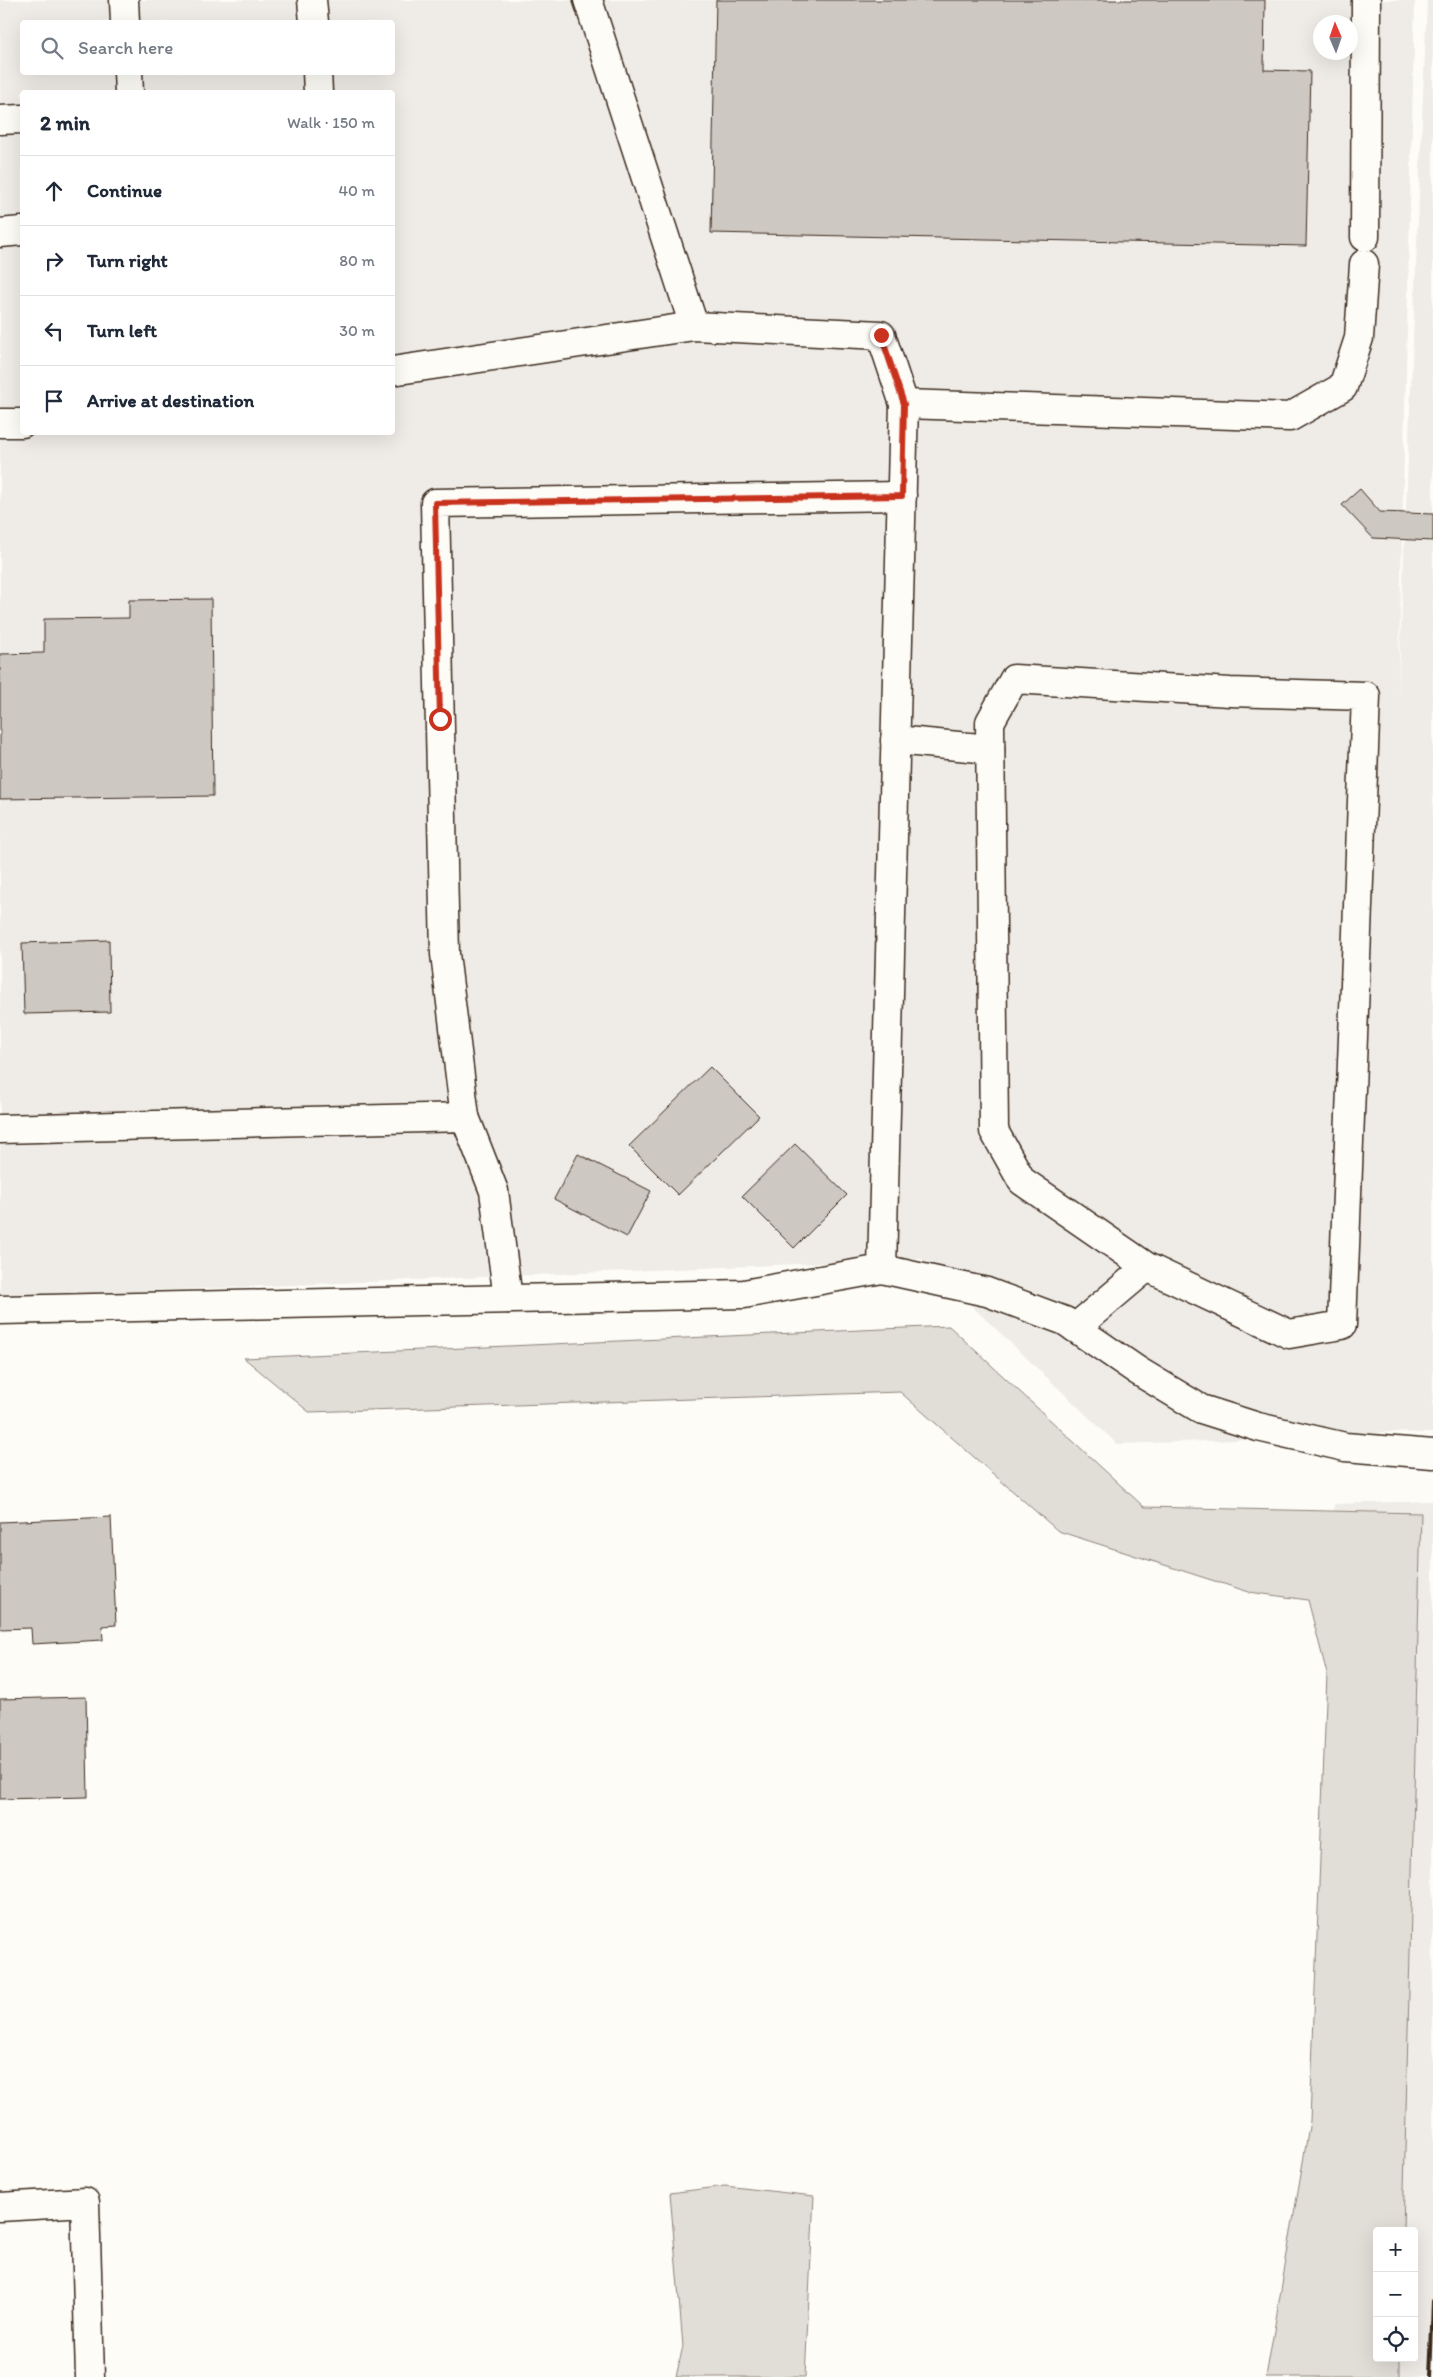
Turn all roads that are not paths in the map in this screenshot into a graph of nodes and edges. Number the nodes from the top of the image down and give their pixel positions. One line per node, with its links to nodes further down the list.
1 (124, 0): 5 (street)
2 (312, 0): 6 (street)
3 (588, 0): 15 (street)
4 (1366, 0): 17 (street)
5 (125, 20)
6 (314, 20)
7 (128, 75): 9 (street)
8 (317, 75): 10 (street)
9 (129, 90)
10 (318, 90)
11 (20, 119): 12 (street)
12 (0, 120)
13 (20, 232): 14 (street)
14 (0, 233)
15 (694, 326): 16 (street); 17 (street)
16 (395, 371)
17 (904, 404): 20 (street)
18 (0, 423): 19 (street)
19 (20, 423)
20 (902, 496): 21 (street); 23 (street)
21 (896, 740): 22 (street); 26 (street)
22 (990, 749): 25 (street); 25 (street)
23 (465, 1116): 24 (street); 27 (street)
24 (0, 1129)
25 (1147, 1267): 29 (street)
26 (882, 1269): 27 (street); 29 (street)
27 (508, 1299): 28 (street)
28 (0, 1310)
29 (1075, 1328): 30 (street)
30 (1433, 1454)
31 (0, 2206): 32 (street)
32 (90, 2377)

